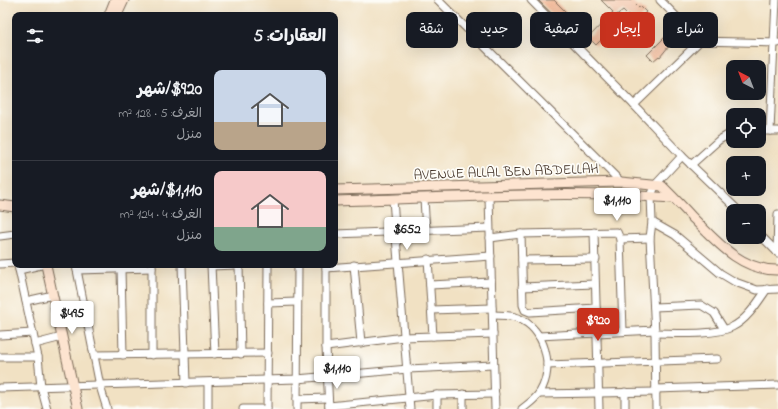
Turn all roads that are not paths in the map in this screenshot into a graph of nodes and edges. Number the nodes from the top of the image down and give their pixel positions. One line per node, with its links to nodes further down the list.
1 (115, 0): 7 (street)
2 (124, 0): 8 (street)
3 (438, 0): 18 (street)
4 (531, 0): 13 (street)
5 (660, 0): 9 (street)
6 (776, 0): 11 (street)
7 (110, 12)
8 (119, 12)
9 (672, 12)
10 (718, 41): 11 (street)
11 (776, 43): 14 (street)
12 (693, 48): 13 (street)
13 (634, 105): 16 (street)
14 (774, 131)
15 (726, 136): 17 (street)
16 (682, 156): 17 (street); 19 (street)
17 (691, 165): 27 (street)
18 (621, 182): 19 (street, AVENUE ALLAL BEN ABDELLAH); 20 (street, AVENUE ALLAL BEN ABDELLAH)
19 (656, 184): 21 (street); 23 (street)
20 (338, 190)
21 (651, 196): 22 (street, AVENUE ALLAL BEN ABDELLAH); 23 (street, AVENUE ALLAL BEN ABDELLAH); 29 (street)
22 (489, 197): 24 (street, AVENUE ALLAL BEN ABDELLAH); 30 (street)
23 (673, 198): 64 (street)
24 (424, 199): 25 (street, AVENUE ALLAL BEN ABDELLAH); 31 (street)
25 (393, 200): 26 (street, AVENUE ALLAL BEN ABDELLAH); 32 (street)
26 (338, 201)
27 (732, 204)
28 (778, 214): 42 (street)
29 (652, 222): 39 (street); 69 (street)
30 (489, 228): 31 (street); 38 (street)
31 (426, 231): 32 (street)
32 (394, 232): 34 (street); 47 (street)
33 (594, 232): 35 (street); 40 (street); 45 (street)
34 (338, 234)
35 (522, 234): 38 (street); 46 (street)
36 (12, 235): 37 (street)
37 (0, 236)
38 (490, 238): 43 (street)
39 (650, 238): 40 (street); 76 (street)
40 (620, 239): 80 (street)
41 (766, 241): 42 (street)
42 (777, 252)
43 (490, 256): 44 (street); 65 (street)
44 (428, 259): 47 (street); 67 (street)
45 (596, 259): 46 (street); 66 (street)
46 (522, 260): 68 (street)
47 (397, 262): 50 (street); 89 (street)
48 (0, 264): 49 (street)
49 (12, 265)
50 (354, 265): 51 (street); 90 (street)
51 (338, 266)
52 (18, 268): 72 (street)
53 (47, 268): 71 (street)
54 (76, 268): 63 (street); 96 (street)
55 (136, 268): 63 (street)
56 (152, 268): 98 (street)
57 (182, 268): 99 (street)
58 (211, 268): 93 (street)
59 (238, 268): 94 (street)
60 (268, 268): 74 (street)
61 (298, 268): 73 (street)
62 (326, 268): 92 (street)
63 (121, 269): 97 (street)
64 (778, 270)
65 (491, 282): 67 (street); 78 (street)
66 (594, 284): 68 (street); 75 (street)
67 (430, 285): 77 (street)
68 (522, 286): 75 (street)
69 (767, 289): 70 (street); 79 (street)
70 (778, 289)
71 (53, 295): 72 (street); 88 (street)
72 (26, 301): 82 (street)
73 (298, 302): 74 (street); 109 (street)
74 (268, 303): 95 (street)
75 (596, 308): 83 (street)
76 (654, 308): 79 (street); 81 (street)
77 (431, 310): 78 (street); 86 (street)
78 (493, 311): 84 (street); 87 (street)
79 (724, 329): 81 (street)
80 (622, 331): 81 (street); 83 (street)
81 (655, 332): 103 (street)
82 (33, 333): 85 (street); 91 (street)
83 (598, 333): 87 (street); 104 (street)
84 (493, 334): 86 (street); 105 (street)
85 (0, 335)
86 (433, 336): 89 (street)
87 (539, 336): 106 (street)
88 (62, 337): 91 (street); 114 (street)
89 (404, 337): 90 (street); 107 (street)
90 (361, 343): 92 (street)
91 (35, 344): 100 (street)
92 (326, 347): 108 (street)
93 (215, 354): 94 (street); 99 (street)
94 (241, 354): 95 (street)
95 (268, 354): 110 (street)
96 (94, 355): 97 (street); 115 (street)
97 (123, 355): 98 (street)
98 (152, 355): 99 (street)
99 (186, 355): 111 (street)
100 (38, 357): 101 (street); 116 (street)
101 (0, 358)
102 (717, 359): 103 (street)
103 (656, 361): 104 (street); 118 (street)
104 (599, 364): 106 (street); 119 (street)
105 (493, 365): 107 (street); 122 (street)
106 (547, 365): 123 (street)
107 (408, 369): 108 (street); 125 (street)
108 (326, 376): 109 (street); 128 (street)
109 (297, 379): 110 (street); 126 (street)
110 (268, 380): 112 (street); 136 (street)
111 (186, 383): 112 (street); 115 (street)
112 (208, 383): 134 (street)
113 (778, 385): 118 (street)
114 (72, 386): 115 (street); 116 (street); 132 (street)
115 (100, 386): 133 (street)
116 (41, 387): 117 (street); 131 (street)
117 (0, 388)
118 (656, 390): 120 (street); 145 (street)
119 (599, 392): 120 (street); 123 (street); 143 (street)
120 (625, 392): 144 (street)
121 (463, 394): 122 (street); 124 (street); 141 (street)
122 (494, 394): 142 (street)
123 (539, 394): 130 (street)
124 (437, 395): 125 (street); 140 (street)
125 (409, 398): 127 (street); 139 (street)
126 (297, 399): 128 (street); 137 (street)
127 (382, 401): 129 (street); 138 (street)
128 (328, 404): 129 (street)
129 (357, 406)
130 (526, 408)
131 (47, 409)
132 (78, 409)
133 (107, 409)
134 (208, 409)
135 (243, 409): 136 (street)
136 (267, 409)
137 (297, 409)
138 (383, 409)
139 (410, 409)
140 (437, 409)
141 (463, 409)
142 (495, 409)
143 (600, 409)
144 (625, 409)
145 (656, 409)

